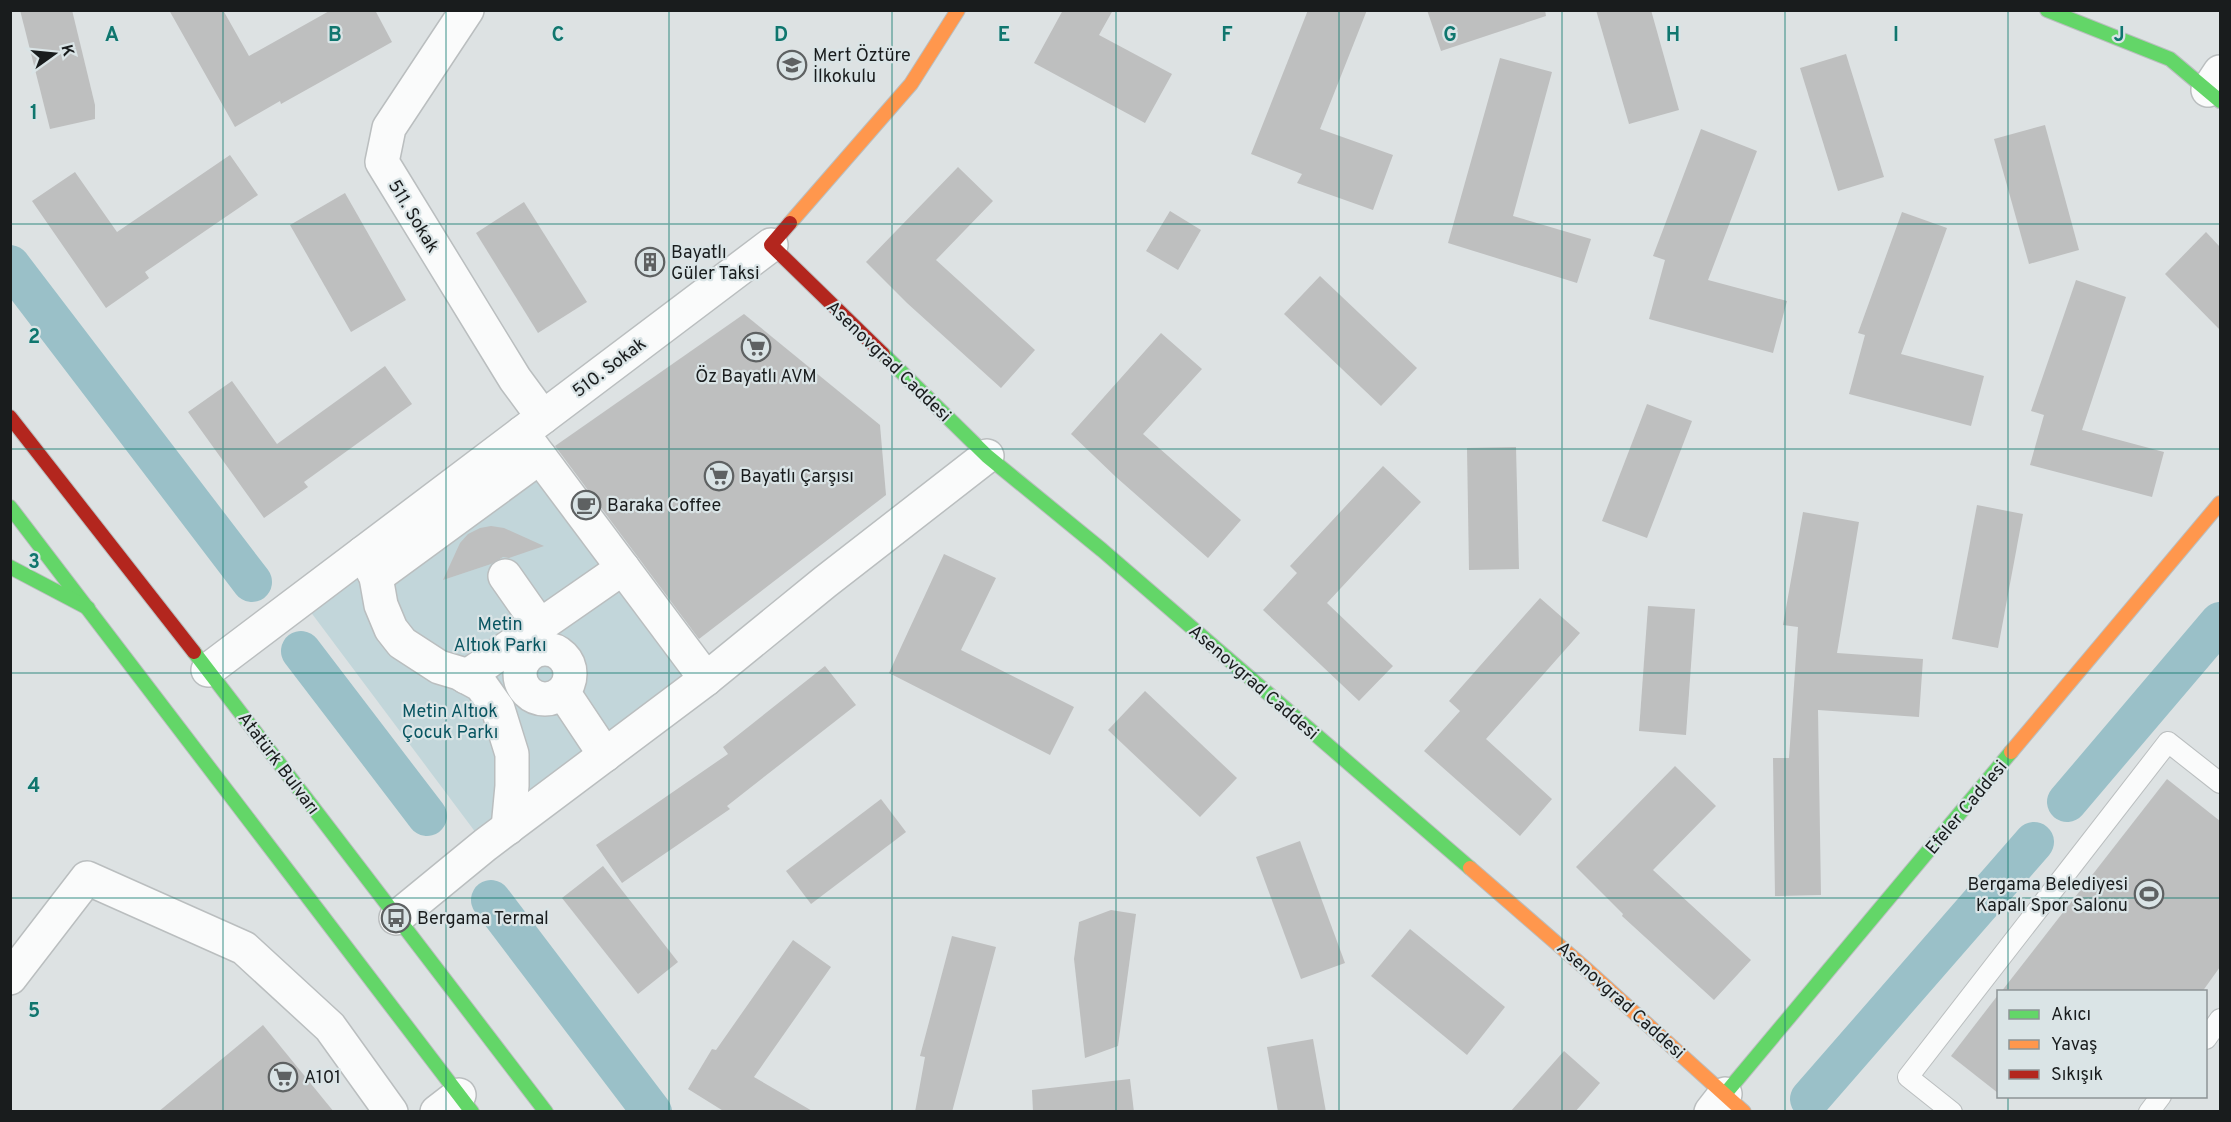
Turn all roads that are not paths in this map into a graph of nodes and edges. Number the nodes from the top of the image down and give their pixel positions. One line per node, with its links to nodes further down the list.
1 (467, 10): 7 (street, 511. Sokak)
2 (958, 10): 5 (main road, 510. Sokak)
3 (2047, 10): 4 (main road)
4 (2216, 88)
5 (771, 245): 7 (street, 510. Sokak); 8 (main road, Asenovgrad Caddesi)
6 (10, 417): 17 (main road, Atatürk Bulvarı)
7 (535, 435): 11 (street, 510. Sokak); 13 (street, 511. Sokak)
8 (987, 456): 19 (street); 32 (main road, Asenovgrad Caddesi)
9 (2220, 503): 32 (main road, Efeler Caddesi)
10 (10, 507): 15 (main road)
11 (370, 565): 17 (street, 510. Sokak); 18 (street)
12 (10, 567): 15 (main road)
13 (623, 568): 16 (street); 19 (street, 511. Sokak)
14 (505, 576): 16 (street)
15 (88, 608): 31 (main road)
16 (519, 638): 18 (street); 20 (street); 21 (street)
17 (208, 670): 26 (main road, Atatürk Bulvarı)
18 (466, 677): 22 (street)
19 (706, 679): 23 (street)
20 (526, 690): 21 (street); 22 (street)
21 (563, 692): 23 (street)
22 (498, 709): 25 (street)
23 (605, 755): 25 (street)
24 (2220, 783): 35 (lane)
25 (508, 828): 26 (street)
26 (396, 918): 34 (main road, Atatürk Bulvarı)
27 (10, 978): 33 (street)
28 (2220, 1019): 29 (lane)
29 (2207, 1036)
30 (2160, 1098): 36 (lane)
31 (456, 1106)
32 (1727, 1106)
33 (391, 1112)
34 (546, 1112)
35 (1952, 1112)
36 (2149, 1112)

